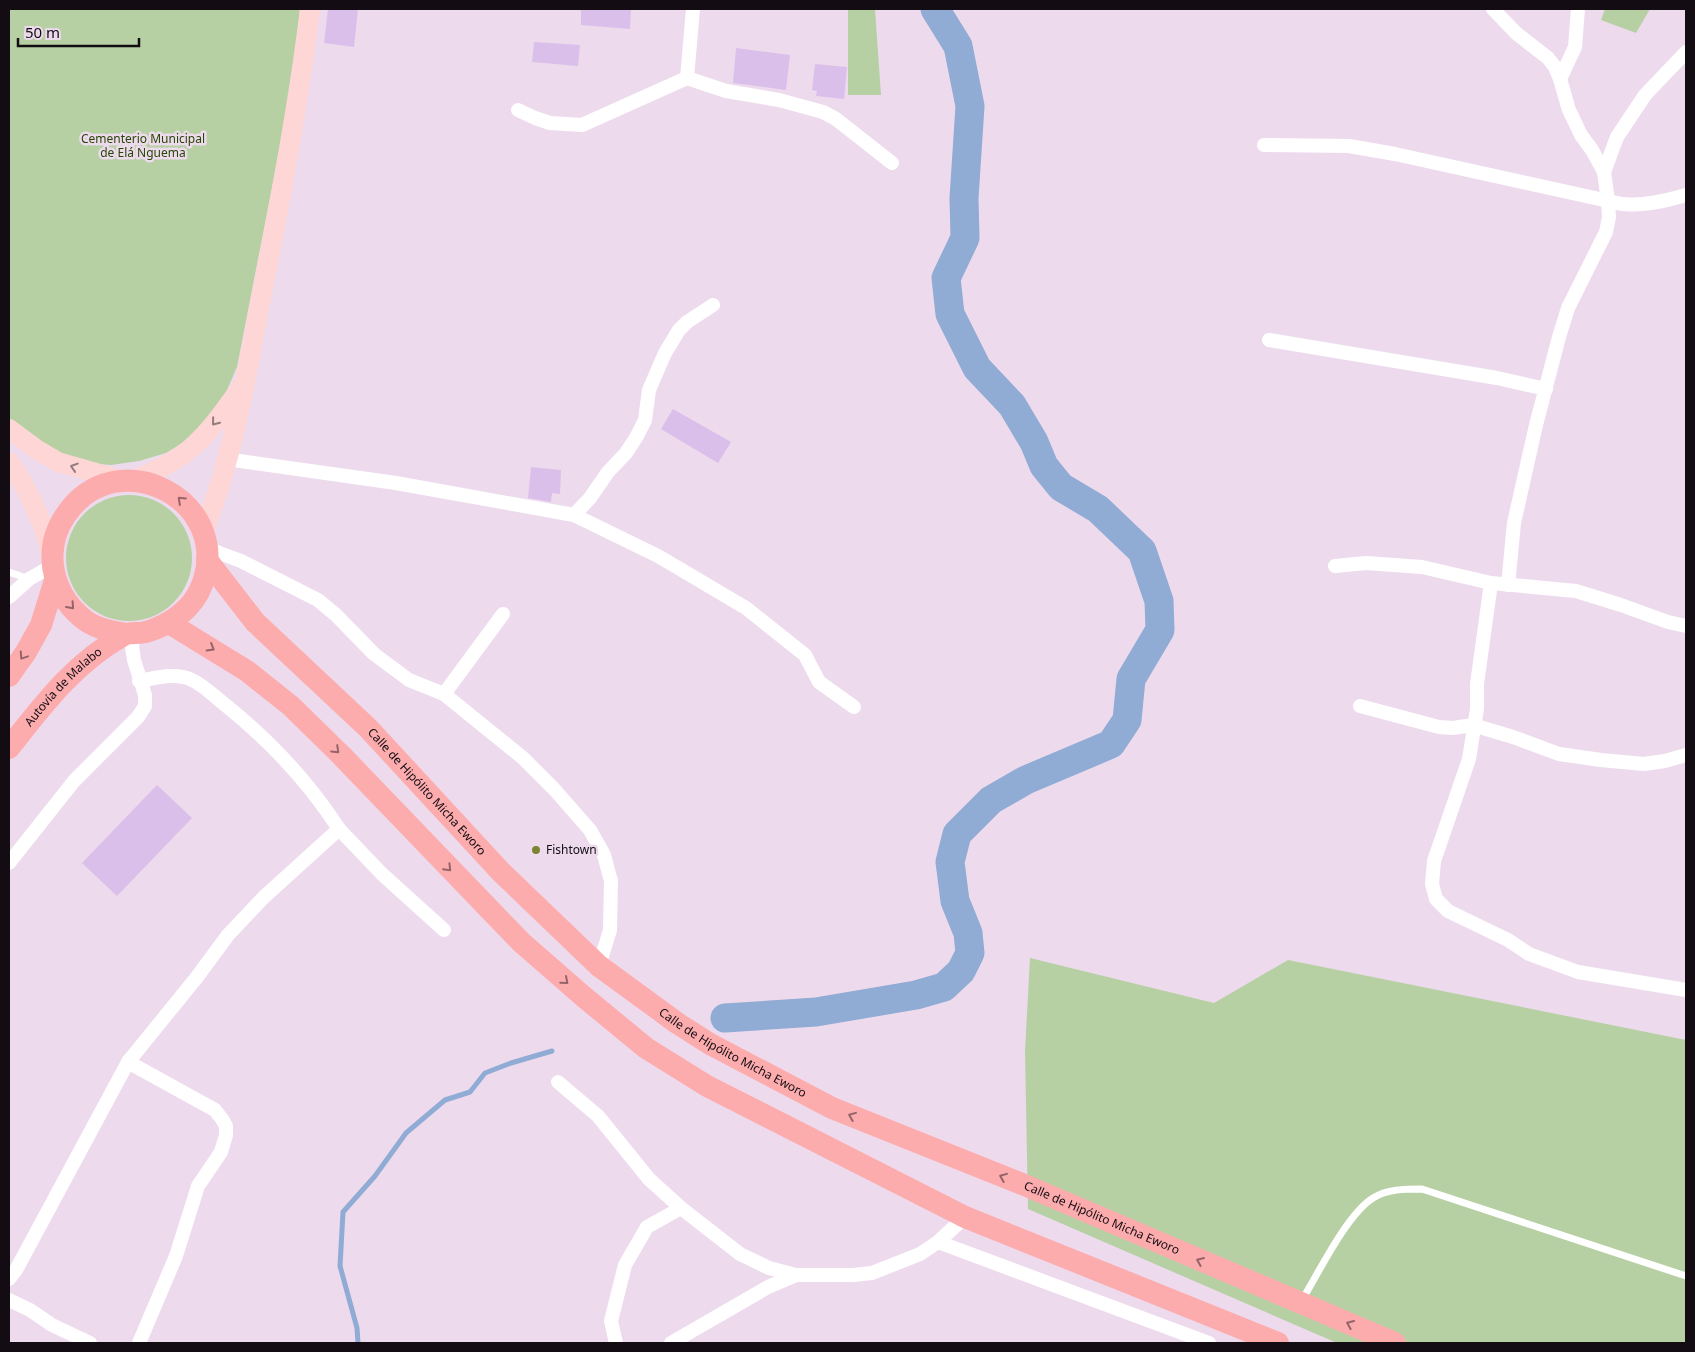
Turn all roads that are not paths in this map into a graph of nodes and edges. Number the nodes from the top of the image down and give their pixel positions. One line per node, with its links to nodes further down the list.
1 (310, 9): 16 (street)
2 (693, 9): 6 (street)
3 (1493, 9): 7 (street)
4 (1578, 9): 7 (street)
5 (1686, 52): 11 (street)
6 (687, 78): 8 (street); 10 (street)
7 (1560, 79): 11 (street)
8 (518, 110)
9 (1264, 145): 13 (street)
10 (892, 163)
11 (1604, 172): 13 (street)
12 (1686, 195): 13 (street)
13 (1608, 201): 17 (street)
14 (713, 305): 22 (street)
15 (1269, 340): 17 (street)
16 (244, 384): 19 (street); 21 (street, one-way to 21)
17 (1546, 390): 29 (street)
18 (9, 429): 21 (street, one-way to 18)
19 (226, 459): 22 (street); 23 (street)
20 (9, 462): 24 (street)
21 (128, 480): 23 (main road, one-way to 21); 24 (main road)
22 (574, 515): 39 (street)
23 (205, 547): 32 (main road); 37 (street); 46 (main road, Calle de Hipólito Micha Eworo)
24 (53, 566): 27 (street); 34 (main road, one-way to 34); 35 (main road, one-way to 35)
25 (1335, 566): 28 (street)
26 (9, 572): 27 (lane)
27 (29, 579): 30 (street)
28 (1491, 583): 29 (street); 40 (street)
29 (1508, 585): 33 (street)
30 (9, 597)
31 (503, 614): 37 (street)
32 (168, 623): 34 (main road); 51 (main road, one-way to 51)
33 (1686, 626)
34 (130, 634): 36 (street); 41 (main road, Autovía de Malabo)
35 (9, 676)
36 (139, 680): 43 (street); 44 (street)
37 (444, 694): 46 (street)
38 (1360, 706): 40 (street)
39 (854, 707)
40 (1473, 725): 42 (street); 47 (street)
41 (9, 748)
42 (1686, 755)
43 (340, 829): 45 (street); 48 (street)
44 (9, 863)
45 (444, 930)
46 (599, 966): 57 (main road, Calle de Hipólito Micha Eworo, one-way to 46)
47 (1686, 990)
48 (128, 1062): 55 (street); 59 (street)
49 (558, 1082): 50 (street)
50 (681, 1208): 53 (street); 60 (street)
51 (965, 1217): 52 (street); 63 (main road)
52 (938, 1242): 53 (street); 62 (street)
53 (796, 1275): 61 (street)
54 (1686, 1276): 57 (lane)
55 (9, 1279)
56 (9, 1300): 58 (street)
57 (1300, 1303): 64 (main road, Calle de Hipólito Micha Eworo, one-way to 57)
58 (90, 1343)
59 (139, 1343)
60 (616, 1343)
61 (671, 1343)
62 (1209, 1343)
63 (1278, 1343)
64 (1395, 1343)

